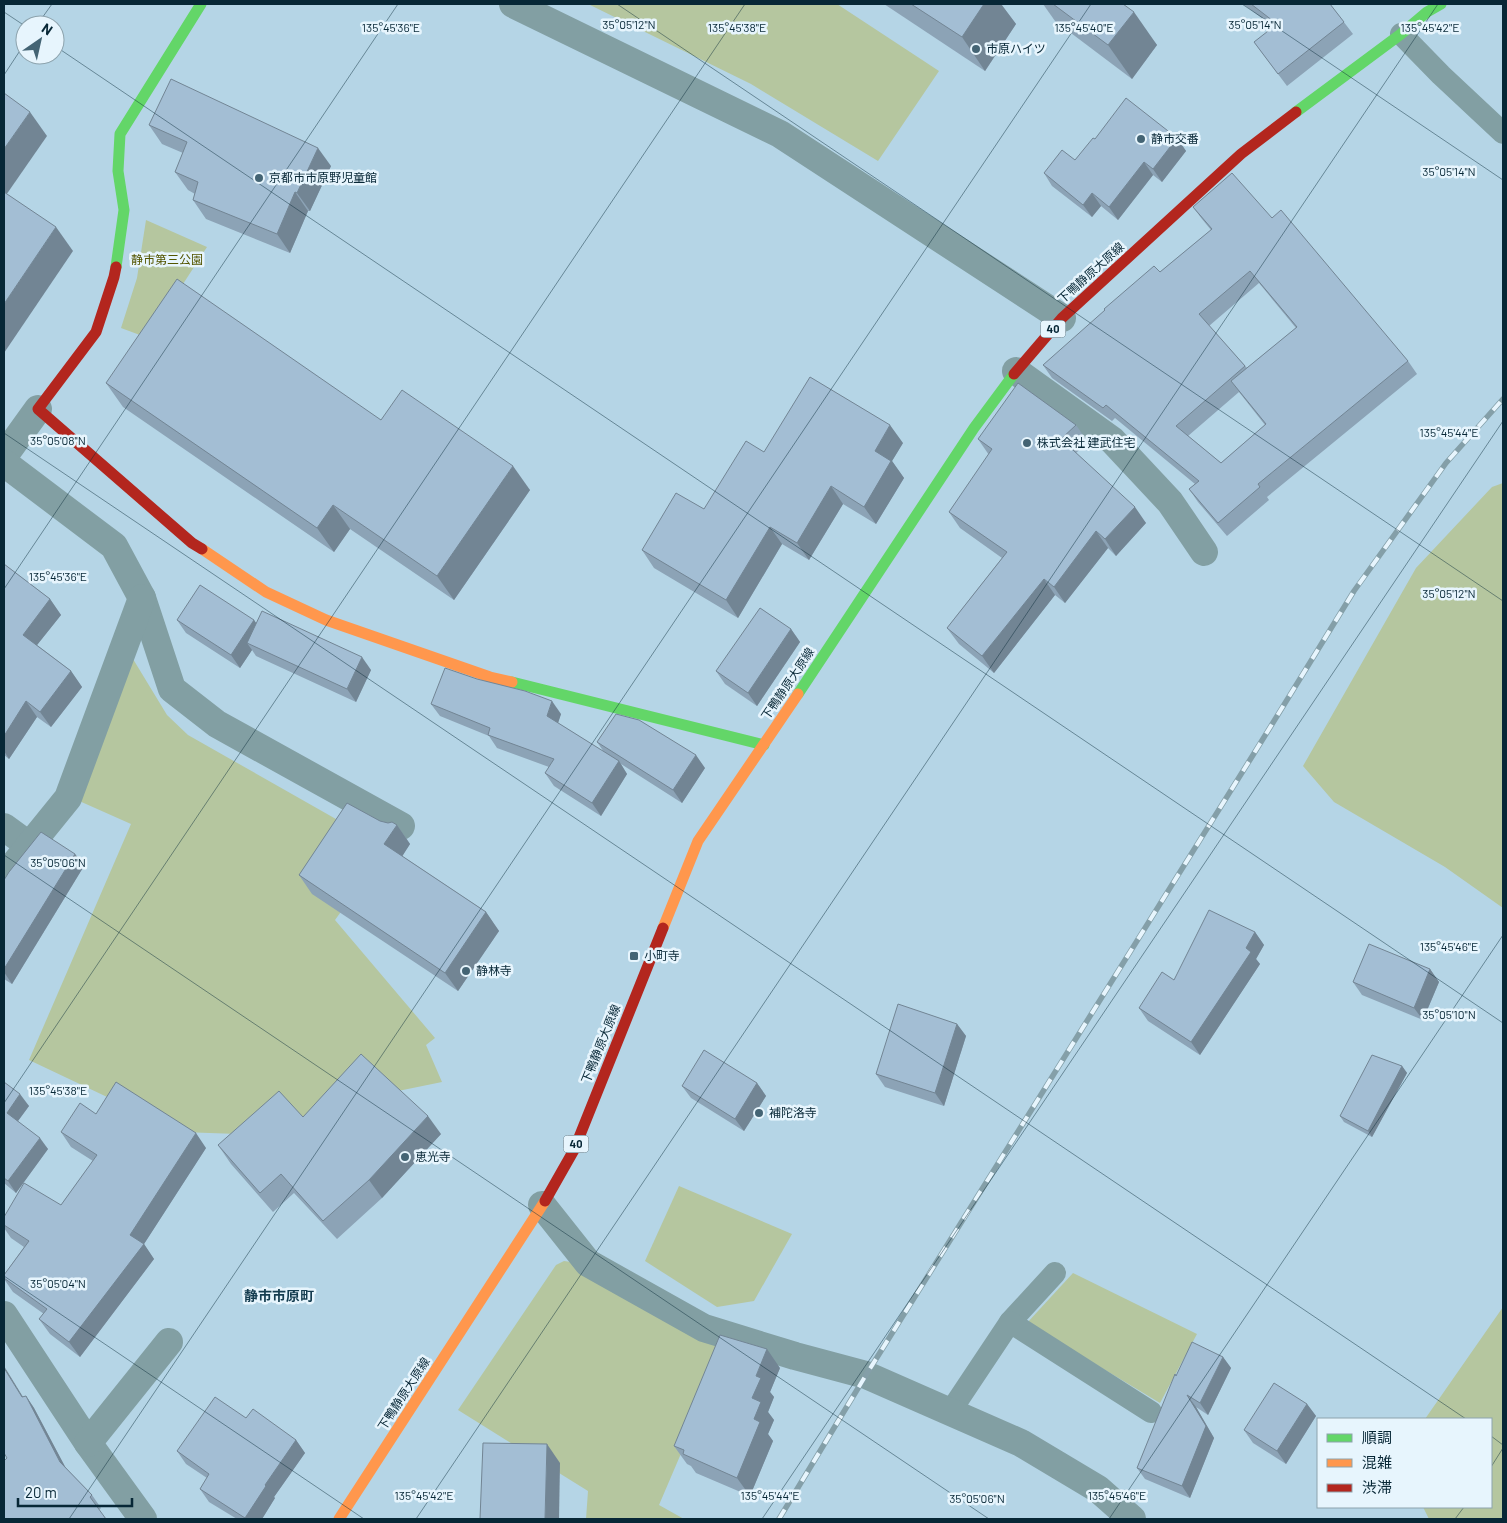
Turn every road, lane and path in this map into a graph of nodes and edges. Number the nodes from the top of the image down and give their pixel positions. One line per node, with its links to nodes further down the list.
1 (201, 4): 8 (main road)
2 (513, 4): 6 (street)
3 (1428, 6): 4 (main road, 下鴨静原大原線 / 40)
4 (1401, 34): 5 (lane); 6 (main road, 下鴨静原大原線 / 40)
5 (1503, 133)
6 (1062, 318): 7 (main road, 下鴨静原大原線 / 40)
7 (1016, 371): 11 (street); 13 (main road, 下鴨静原大原線 / 40)
8 (38, 409): 9 (street); 13 (main road)
9 (4, 456)
10 (4, 463): 12 (street)
11 (1204, 552)
12 (142, 598): 14 (street); 16 (street)
13 (764, 745): 18 (main road, 下鴨静原大原線 / 40)
14 (401, 826)
15 (4, 827): 16 (street)
16 (30, 846): 17 (street)
17 (4, 877)
18 (542, 1204): 23 (street); 27 (main road, 下鴨静原大原線 / 40)
19 (1055, 1273): 21 (lane)
20 (4, 1315): 25 (street)
21 (1010, 1322): 23 (lane); 24 (lane)
22 (169, 1342): 25 (street)
23 (950, 1412): 28 (street)
24 (1152, 1412)
25 (88, 1443): 26 (street)
26 (143, 1519)
27 (339, 1519)
28 (1132, 1519)

